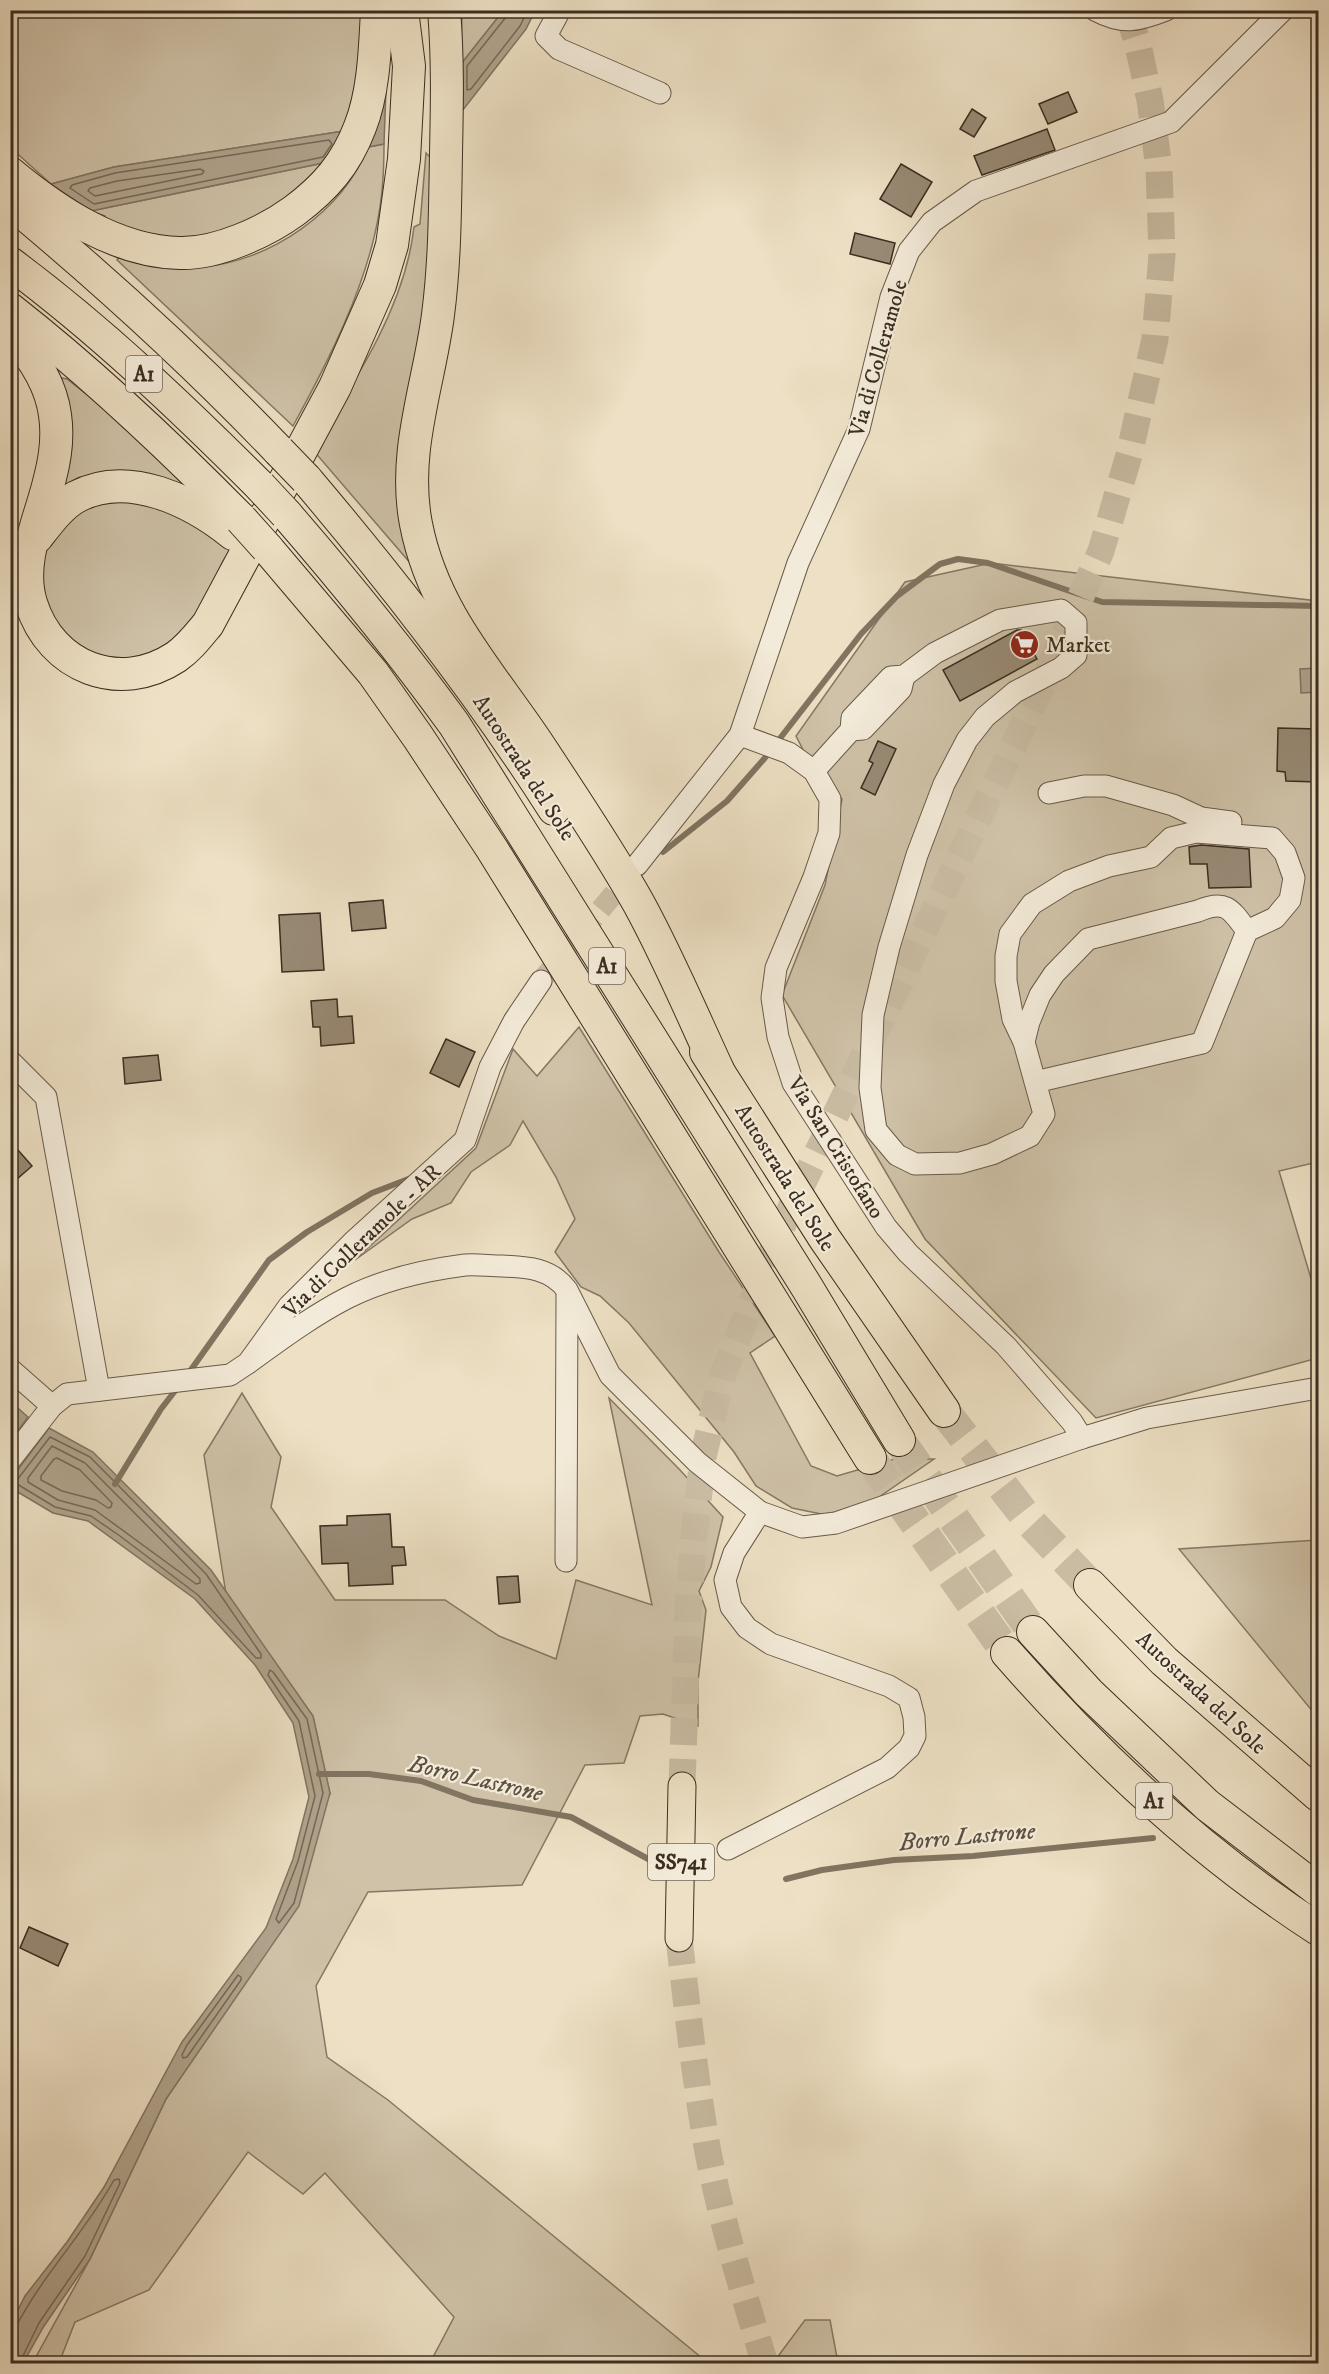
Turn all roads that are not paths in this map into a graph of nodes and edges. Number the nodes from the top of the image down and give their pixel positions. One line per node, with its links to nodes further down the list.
1 (560, 10): 6 (street)
2 (1095, 10): 3 (street)
3 (1166, 10)
4 (412, 13): 7 (highway); 13 (highway); 23 (highway)
5 (1275, 13): 14 (street, Via di Colleramole)
6 (660, 93)
7 (10, 173)
8 (10, 202): 23 (highway, Autostrada del Sole / A1, bridge)
9 (16, 267): 33 (highway, Autostrada del Sole / A1, bridge)
10 (10, 309): 12 (highway, A1)
11 (10, 332): 13 (highway)
12 (237, 527): 13 (highway); 34 (highway, A1, bridge)
13 (31, 544)
14 (740, 735): 15 (street, Via San Cristofano); 18 (street, Via di Colleramole)
15 (814, 771): 24 (street); 32 (street, Via San Cristofano)
16 (1049, 793): 17 (street)
17 (1272, 838): 19 (street); 21 (street)
18 (638, 865)
19 (1247, 931): 21 (street); 24 (street)
20 (541, 981): 26 (street, Via di Colleramole - AR)
21 (1024, 1042): 24 (street)
22 (10, 1061): 29 (street)
23 (718, 1070): 30 (highway, Autostrada del Sole / A1)
24 (1035, 1082)
25 (567, 1290): 26 (street); 36 (street); 37 (street)
26 (248, 1363): 29 (street, Via di Colleramole - AR)
27 (10, 1369): 31 (street)
28 (1318, 1388): 32 (street)
29 (99, 1390): 31 (street, Via di Colleramole - AR)
30 (944, 1411)
31 (46, 1414): 35 (street)
32 (1082, 1438): 36 (street)
33 (899, 1440)
34 (870, 1458)
35 (10, 1460)
36 (760, 1512): 43 (street)
37 (566, 1561)
38 (1090, 1585): 42 (highway, Autostrada del Sole)
39 (1033, 1632): 44 (highway, A1)
40 (1007, 1653): 45 (highway, A1)
41 (682, 1786): 46 (main road, SS741)
42 (1318, 1795)
43 (728, 1849)
44 (1318, 1890)
45 (1318, 1929)
46 (679, 1938)

